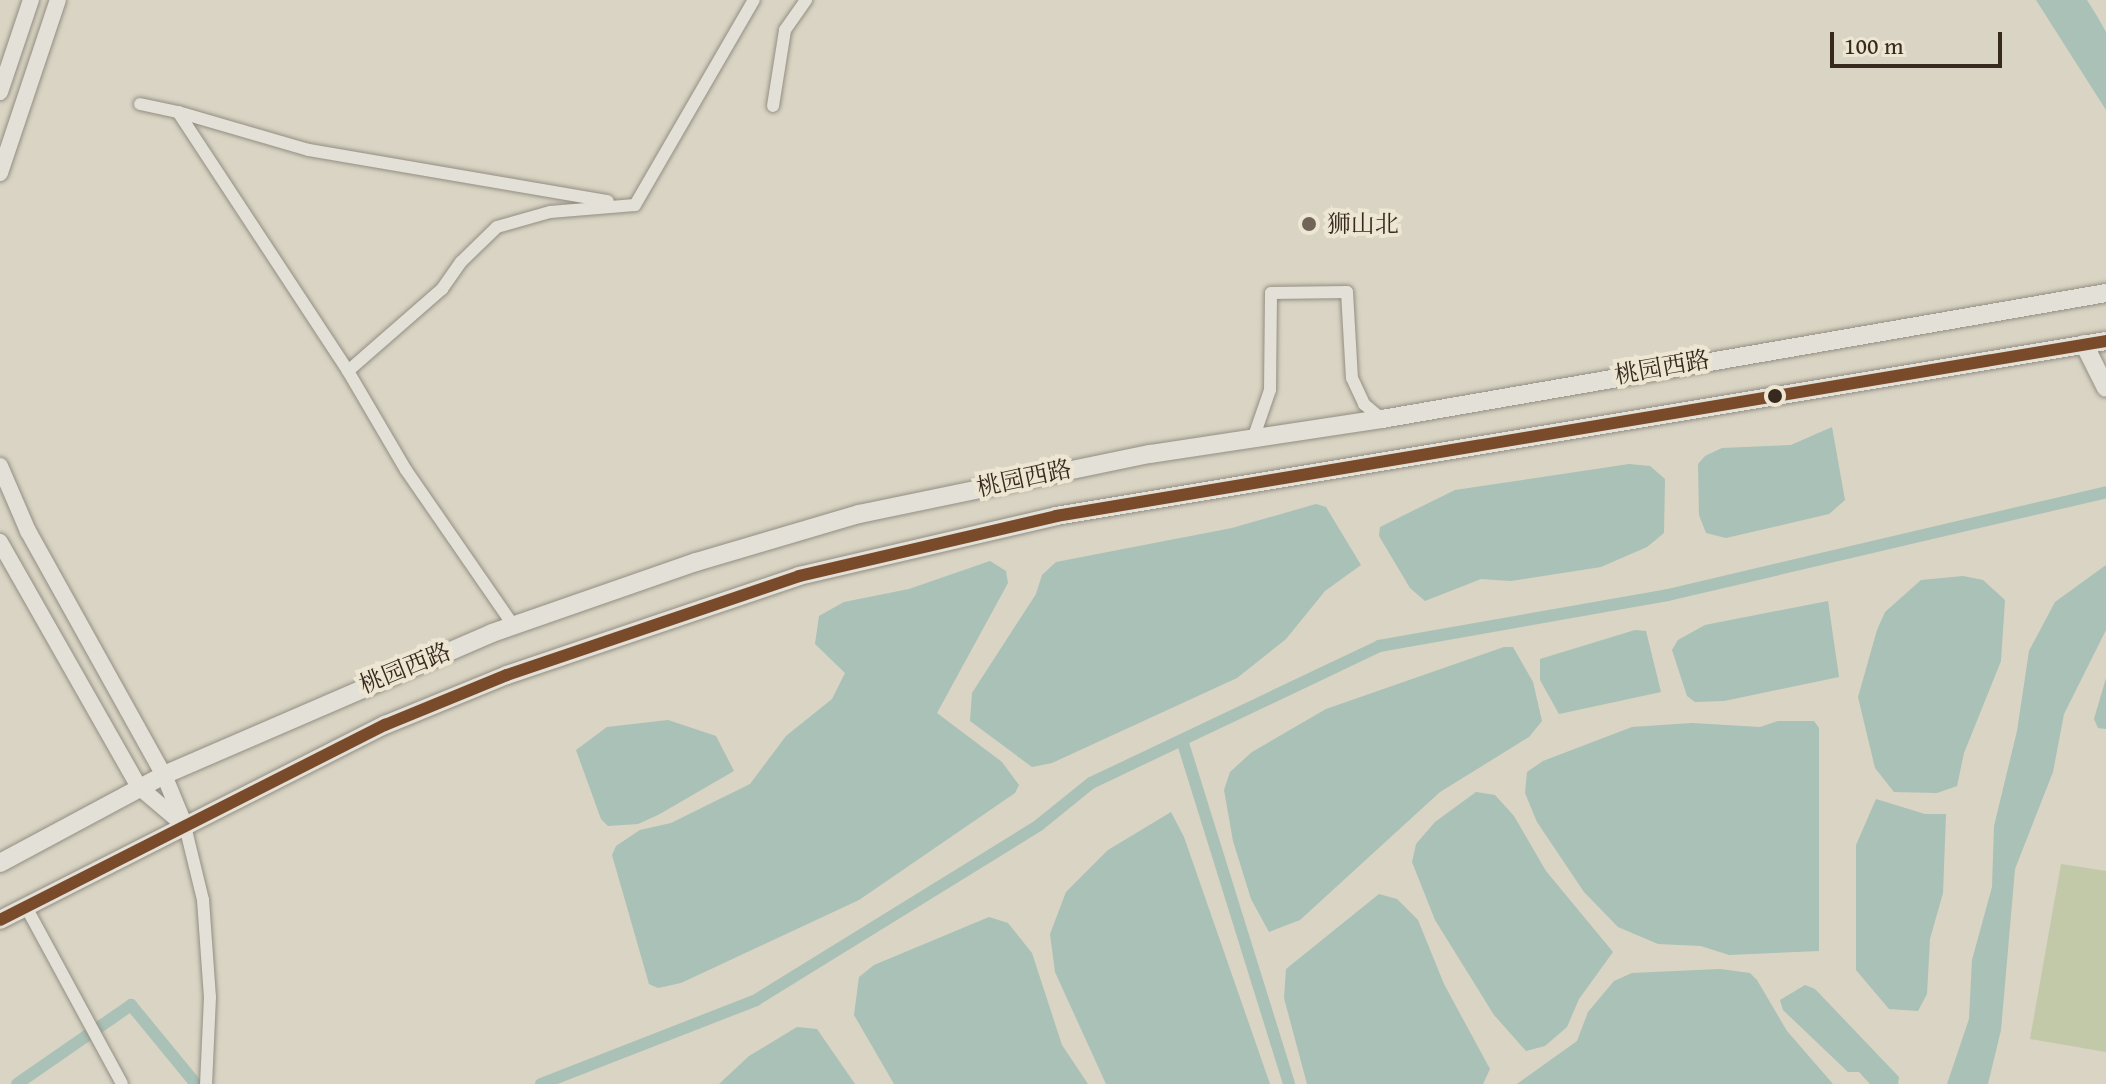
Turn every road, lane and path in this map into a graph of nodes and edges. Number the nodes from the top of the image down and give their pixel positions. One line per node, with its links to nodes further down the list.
1 (31, 0): 5 (street)
2 (58, 0): 9 (street)
3 (754, 0): 10 (street)
4 (806, 0): 7 (street)
5 (0, 92)
6 (140, 104): 8 (street)
7 (773, 106)
8 (178, 112): 10 (street); 14 (street)
9 (0, 173)
10 (635, 205): 14 (street)
11 (2106, 293): 16 (main road, 桃园西路)
12 (2106, 341): 13 (main road, 桃园西路)
13 (2084, 344): 15 (main road); 24 (main road, 桃园西路)
14 (348, 371): 21 (street)
15 (2106, 388)
16 (1382, 419): 17 (main road, 桃园西路); 17 (street)
17 (1253, 440): 21 (main road, 桃园西路)
18 (0, 466): 19 (street)
19 (28, 531): 20 (street); 22 (street)
20 (0, 543): 23 (street)
21 (513, 625): 22 (main road, 桃园西路)
22 (164, 775): 23 (main road, 桃园西路); 24 (street)
23 (139, 787): 24 (street); 25 (main road, 桃园西路)
24 (185, 826): 26 (main road, 桃园西路); 29 (street)
25 (0, 863)
26 (26, 907): 27 (main road, 桃园西路); 28 (street)
27 (0, 920)
28 (122, 1084)
29 (206, 1084)

